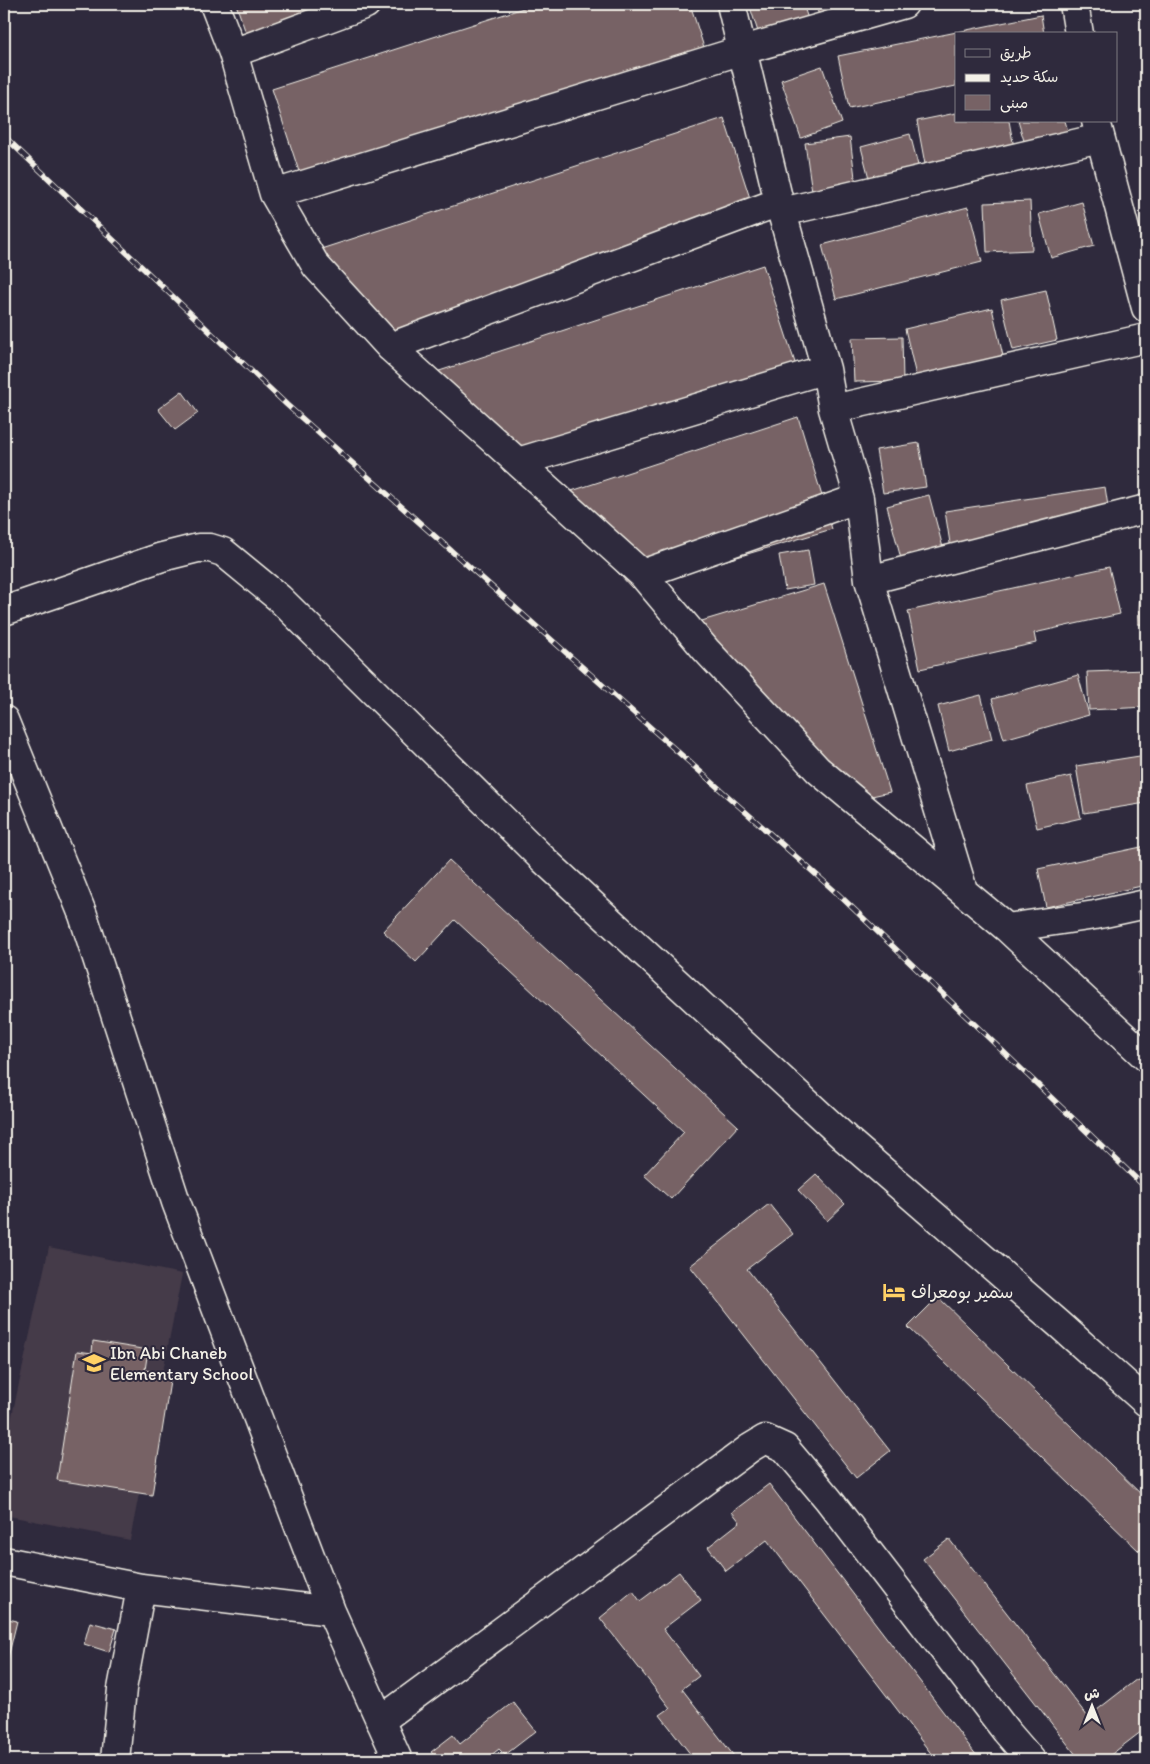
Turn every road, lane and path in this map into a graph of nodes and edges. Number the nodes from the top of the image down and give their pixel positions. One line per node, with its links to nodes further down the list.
1 (214, 4): 8 (street)
2 (366, 4): 8 (street)
3 (731, 4): 7 (street)
4 (904, 4): 7 (street)
5 (1074, 4): 6 (street)
6 (1079, 32)
7 (743, 50): 10 (street); 11 (street)
8 (233, 53): 10 (street)
9 (1098, 130): 11 (street); 12 (street)
10 (274, 194): 14 (street)
11 (780, 207): 14 (street); 15 (street)
12 (1146, 308)
13 (1146, 338): 16 (street)
14 (390, 347): 17 (street)
15 (826, 368): 16 (street); 17 (street)
16 (833, 409): 18 (street)
17 (518, 462): 20 (street)
18 (859, 498): 20 (street); 21 (street)
19 (1146, 510): 21 (street)
20 (642, 574): 24 (street)
21 (869, 580): 24 (street)
22 (4, 611): 28 (street)
23 (4, 720): 31 (street)
24 (963, 890): 26 (street)
25 (1146, 904): 26 (street)
26 (1007, 928): 27 (street)
27 (1146, 1057)
28 (1146, 1402)
29 (4, 1561): 30 (street)
30 (142, 1588): 31 (street); 33 (street)
31 (331, 1611): 32 (street)
32 (380, 1720): 34 (street); 35 (street)
33 (115, 1760)
34 (398, 1760)
35 (1031, 1760)

